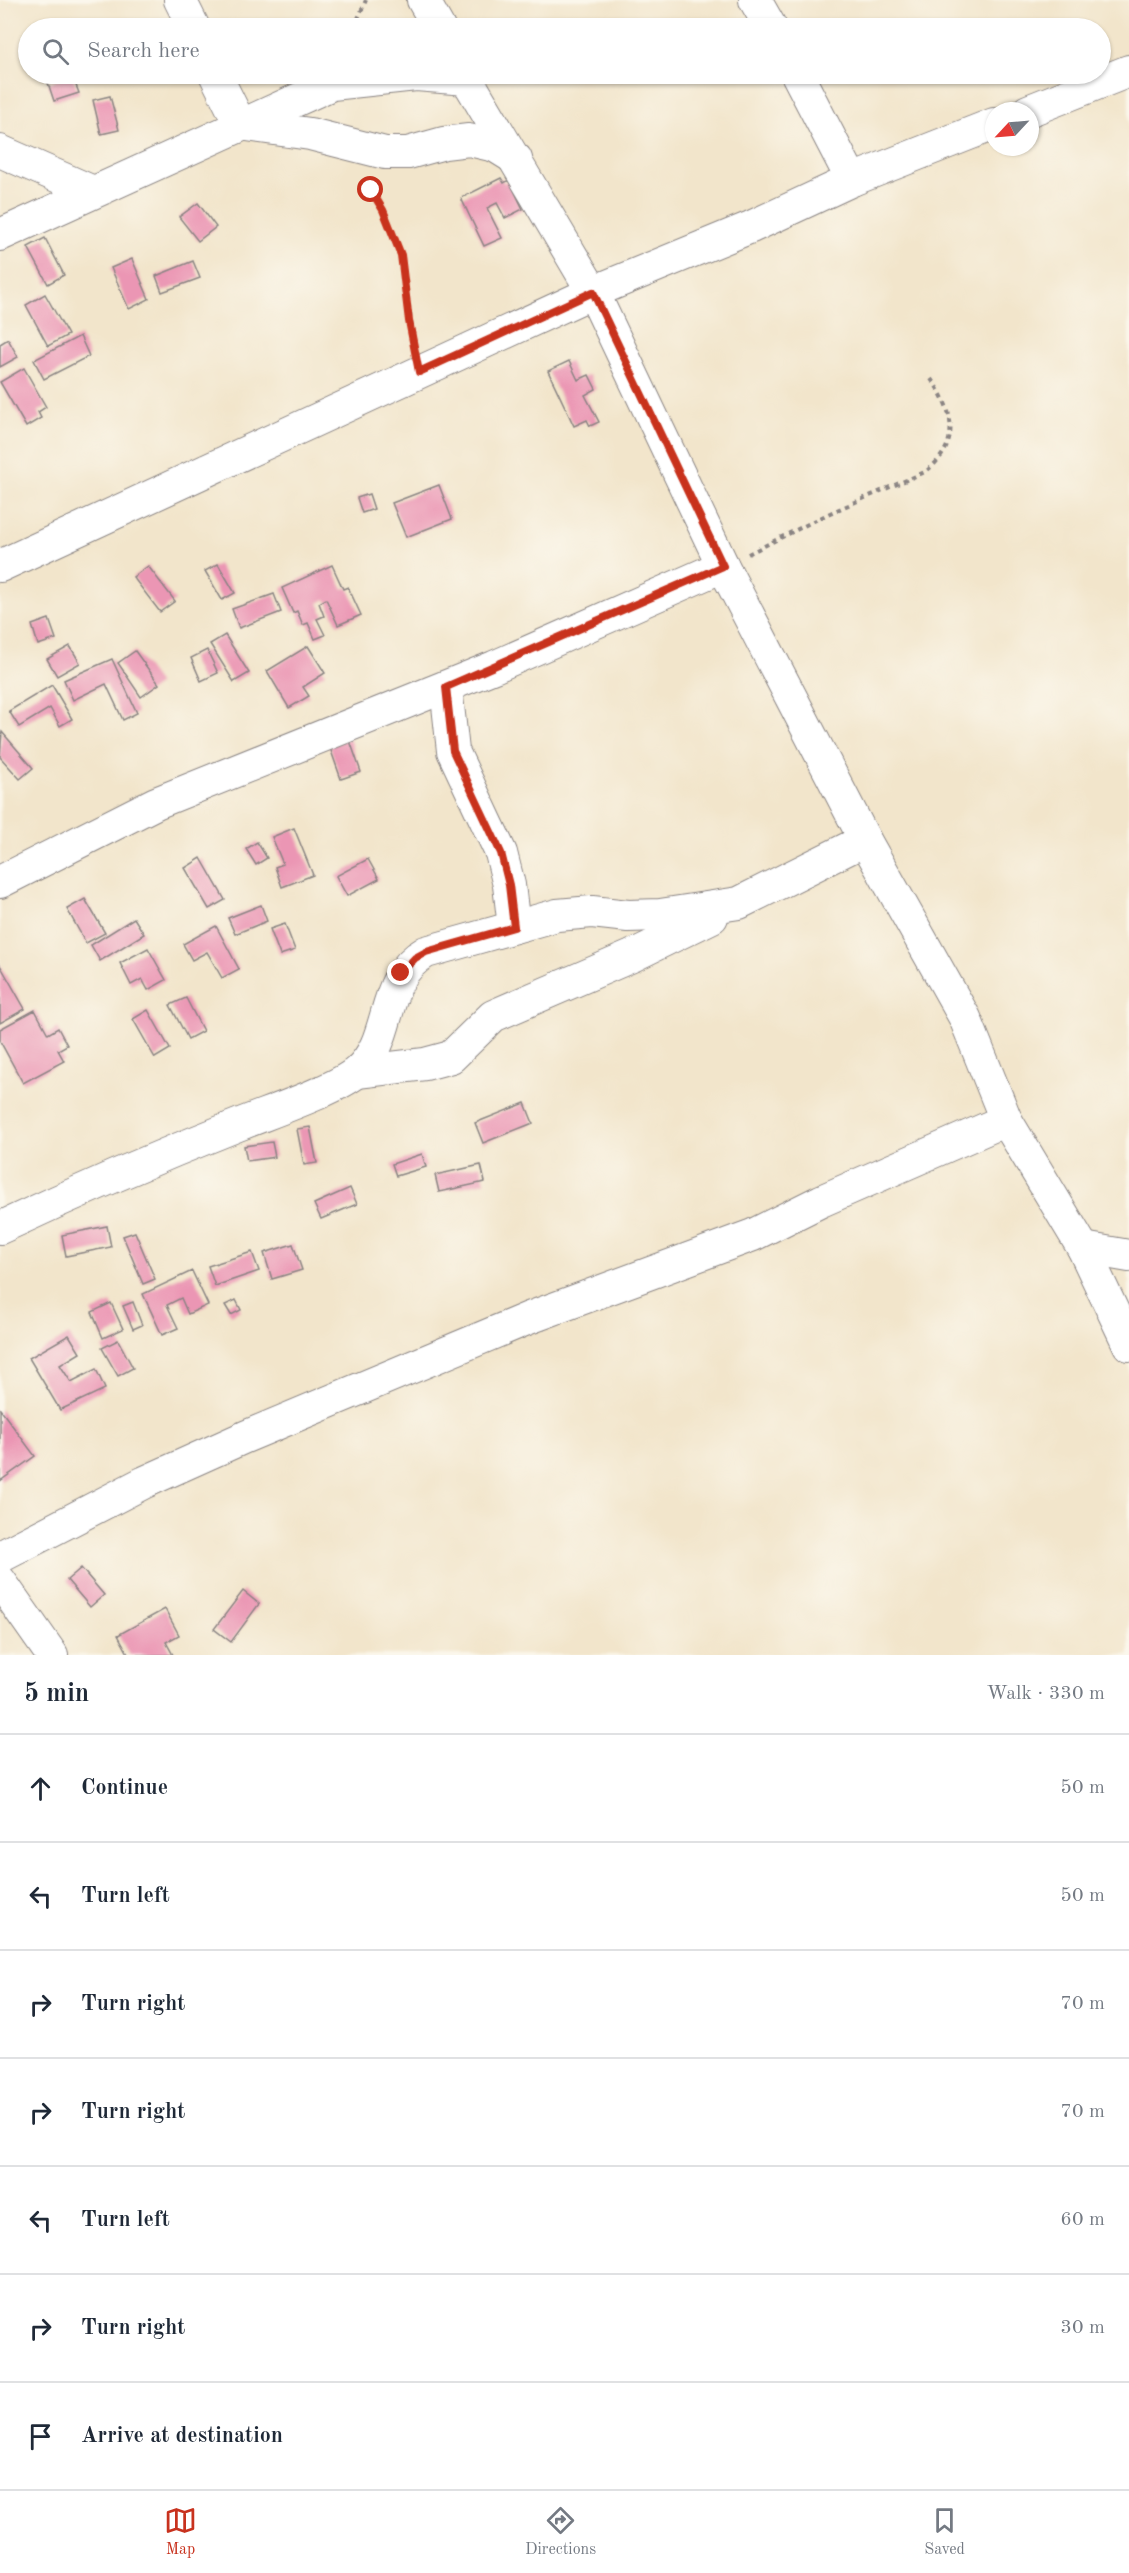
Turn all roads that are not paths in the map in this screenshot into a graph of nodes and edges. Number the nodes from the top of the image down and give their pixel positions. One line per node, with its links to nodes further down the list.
1 (180, 0): 4 (street)
2 (423, 0): 5 (street)
3 (755, 0): 6 (street)
4 (189, 18)
5 (433, 18)
6 (765, 18)
7 (1129, 71): 8 (street)
8 (1111, 78)
9 (220, 84): 15 (street)
10 (332, 84): 15 (street)
11 (471, 84): 18 (street)
12 (802, 84): 19 (street)
13 (1096, 84): 14 (street)
14 (1039, 107)
15 (240, 124): 18 (street); 20 (street)
16 (985, 128): 19 (street)
17 (0, 151): 20 (street)
18 (516, 159): 22 (street)
19 (852, 180): 22 (street)
20 (93, 192): 21 (street)
21 (0, 235)
22 (593, 292): 23 (street); 24 (street)
23 (0, 566)
24 (723, 566): 25 (street); 26 (street)
25 (446, 687): 27 (street); 29 (street)
26 (865, 840): 28 (street); 31 (street)
27 (0, 882)
28 (739, 903): 29 (street); 30 (street)
29 (514, 927): 30 (street)
30 (357, 1072): 32 (street)
31 (1006, 1120): 33 (street); 36 (street)
32 (0, 1228)
33 (1083, 1248): 34 (street); 35 (street)
34 (1129, 1256)
35 (1129, 1345)
36 (0, 1557)
37 (0, 1581): 38 (street)
38 (52, 1655)

